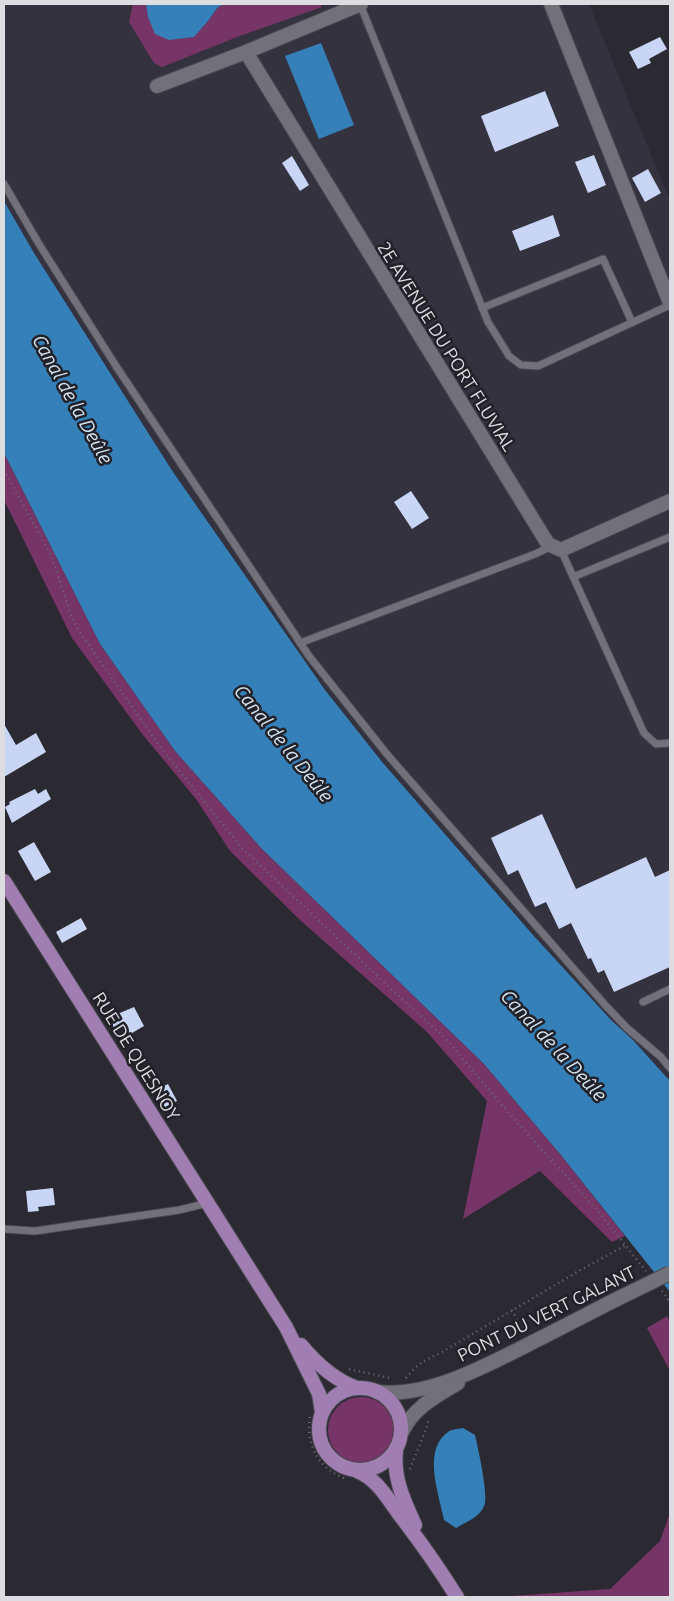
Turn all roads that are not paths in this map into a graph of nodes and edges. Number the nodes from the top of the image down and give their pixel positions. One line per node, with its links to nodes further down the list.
1 (361, 4): 3 (street); 7 (lane)
2 (551, 4): 6 (street)
3 (246, 52): 4 (street); 11 (street, 2E AVENUE DU PORT FLUVIAL)
4 (157, 86)
5 (4, 184): 13 (lane)
6 (670, 304): 8 (lane)
7 (482, 308): 8 (lane); 8 (lane)
8 (632, 322)
9 (670, 501): 11 (street)
10 (670, 537): 12 (lane)
11 (557, 548): 12 (lane); 13 (lane)
12 (573, 577): 14 (lane)
13 (300, 643): 18 (lane)
14 (670, 743)
15 (4, 881): 19 (main road, RUE DE QUESNOY)
16 (670, 989): 17 (lane)
17 (643, 1002)
18 (669, 1063)
19 (208, 1203): 20 (lane); 22 (main road, RUE DE QUESNOY)
20 (4, 1229)
21 (670, 1273): 23 (street, PONT DU VERT GALANT, bridge)
22 (286, 1327): 24 (main road); 26 (main road)
23 (473, 1373): 25 (street, PONT DU VERT GALANT); 27 (street)
24 (357, 1388): 25 (main road); 26 (main road)
25 (377, 1392): 27 (main road)
26 (322, 1412): 29 (main road)
27 (402, 1432): 28 (main road)
28 (396, 1451): 29 (main road); 30 (main road)
29 (358, 1471): 30 (main road)
30 (423, 1544): 31 (main road)
31 (454, 1592)

